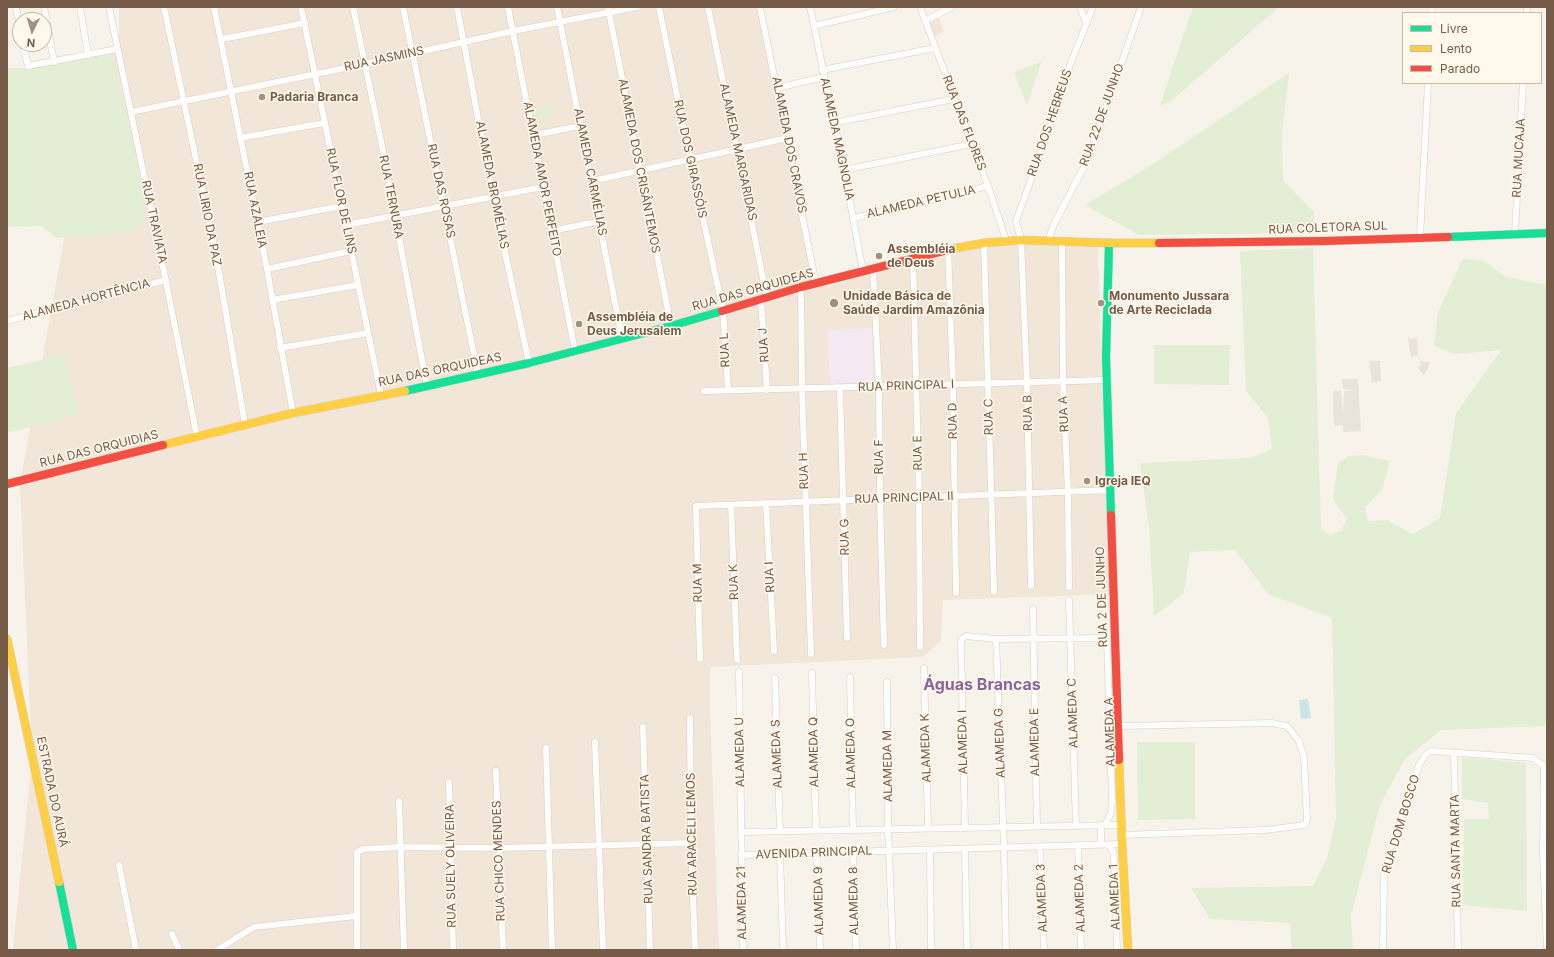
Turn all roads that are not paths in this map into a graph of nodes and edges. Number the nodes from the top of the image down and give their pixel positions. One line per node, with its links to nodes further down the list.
1 (44, 7): 37 (street)
2 (80, 7): 36 (street)
3 (109, 7): 33 (street, RUA TRAVIATA)
4 (164, 7): 46 (street, RUA LIRIO DA PAZ)
5 (214, 7): 30 (street, RUA AZALEIA)
6 (301, 7): 27 (street, RUA FLOR DE LINS)
7 (353, 7): 38 (street, RUA TERNURA)
8 (404, 7): 35 (street, RUA DAS ROSAS)
9 (457, 7): 31 (street, ALAMEDA BROMÉLIAS)
10 (508, 7): 29 (street, ALAMEDA AMOR PERFEITO)
11 (557, 7): 25 (street, ALAMEDA CARMÉLIAS)
12 (637, 7): 23 (street, RUA JASMINS)
13 (659, 7): 56 (street, RUA DOS GIRASSÓIS)
14 (708, 7): 55 (street, ALAMEDA MARGARIDAS)
15 (760, 7): 43 (street, ALAMEDA DOS CRAVOS)
16 (810, 7): 28 (street, ALAMEDA MAGNOLIA)
17 (894, 7): 28 (street)
18 (920, 7): 24 (street, RUA DAS FLORES)
19 (952, 7): 24 (street)
20 (1080, 7): 26 (street)
21 (1141, 7): 76 (street, RUA 22 DE JUNHO)
22 (1092, 8): 26 (street, RUA DOS HEBREUS)
23 (608, 10): 25 (street, RUA JASMINS); 57 (street, ALAMEDA DOS CRISÂNTEMOS)
24 (925, 21): 32 (street, RUA DAS FLORES)
25 (561, 22): 29 (street, RUA JASMINS); 50 (street, ALAMEDA CARMÉLIAS)
26 (1086, 22): 75 (street, RUA DOS HEBREUS)
27 (305, 24): 30 (street); 39 (street, RUA FLOR DE LINS)
28 (814, 26): 40 (street, ALAMEDA MAGNOLIA)
29 (513, 31): 31 (street, RUA JASMINS); 51 (street, ALAMEDA AMOR PERFEITO)
30 (222, 39): 44 (street, RUA AZALEIA)
31 (464, 42): 35 (street, RUA JASMINS); 62 (street, ALAMEDA BROMÉLIAS)
32 (935, 48): 40 (street); 45 (street, RUA DAS FLORES)
33 (117, 49): 36 (street); 47 (street, RUA TRAVIATA)
34 (25, 52): 37 (street)
35 (412, 54): 38 (street, RUA JASMINS); 64 (street, RUA DAS ROSAS)
36 (88, 55): 37 (street)
37 (54, 62)
38 (365, 64): 39 (street, RUA JASMINS); 65 (street, RUA TERNURA)
39 (316, 73): 44 (street, RUA JASMINS); 48 (street, RUA FLOR DE LINS)
40 (823, 74): 43 (street); 49 (street, ALAMEDA MAGNOLIA)
41 (1428, 84): 73 (street)
42 (1523, 84): 71 (street, RUA MUCAJA)
43 (777, 88): 53 (street, ALAMEDA DOS CRAVOS)
44 (232, 90): 46 (street, RUA JASMINS); 52 (street, RUA AZALEIA)
45 (954, 99): 49 (street); 54 (street, RUA DAS FLORES)
46 (184, 101): 47 (street, RUA JASMINS); 116 (street, RUA LIRIO DA PAZ)
47 (131, 112): 86 (street, RUA TRAVIATA)
48 (324, 123): 52 (street); 63 (street, RUA FLOR DE LINS)
49 (833, 123): 58 (street, ALAMEDA MAGNOLIA)
50 (580, 126): 51 (street); 59 (street, ALAMEDA CARMÉLIAS)
51 (534, 135): 61 (street, ALAMEDA AMOR PERFEITO)
52 (240, 138): 68 (street, RUA AZALEIA)
53 (788, 138): 55 (street); 87 (street, ALAMEDA DOS CRAVOS)
54 (972, 144): 58 (street); 60 (street, RUA DAS FLORES)
55 (738, 149): 56 (street); 90 (street, ALAMEDA MARGARIDAS)
56 (690, 160): 57 (street); 92 (street, RUA DOS GIRASSÓIS)
57 (640, 170): 59 (street); 94 (street, ALAMEDA DOS CRISÂNTEMOS)
58 (844, 170): 66 (street, ALAMEDA MAGNOLIA)
59 (592, 181): 67 (street, ALAMEDA CARMÉLIAS)
60 (988, 186): 66 (street, ALAMEDA PETULIA); 74 (street, RUA DAS FLORES)
61 (543, 187): 62 (street); 70 (street, ALAMEDA AMOR PERFEITO)
62 (493, 197): 64 (street); 99 (street, ALAMEDA BROMÉLIAS)
63 (342, 206): 68 (street); 69 (street, RUA FLOR DE LINS)
64 (444, 206): 65 (street); 100 (street, RUA DAS ROSAS)
65 (395, 216): 69 (street); 107 (street, RUA TERNURA)
66 (854, 218): 85 (street, ALAMEDA MAGNOLIA)
67 (600, 221): 70 (street); 96 (street, ALAMEDA CARMÉLIAS)
68 (258, 222): 83 (street, RUA AZALEIA)
69 (346, 226): 81 (street, RUA FLOR DE LINS)
70 (552, 230): 98 (street, ALAMEDA AMOR PERFEITO)
71 (1515, 233): 72 (street, RUA COLETORA SUL); 73 (street, RUA COLETORA SUL)
72 (1547, 233)
73 (1420, 237): 79 (street, RUA COLETORA SUL)
74 (1006, 240): 75 (street, RUA DAS ORQUIDEAS); 78 (street, RUA DAS ORQUIDEAS)
75 (1021, 240): 76 (street, RUA DAS ORQUIDEAS); 103 (street, RUA B)
76 (1048, 241): 77 (street, RUA DAS ORQUIDEAS)
77 (1062, 242): 79 (street, RUA DAS ORQUIDEAS); 102 (street, RUA A)
78 (984, 243): 80 (street, RUA DAS ORQUIDEAS); 104 (street, RUA C)
79 (1109, 243): 101 (street, RUA 2 DE JUNHO)
80 (948, 250): 82 (street, RUA DAS ORQUIDEAS); 105 (street, RUA D)
81 (351, 251): 83 (street); 88 (street, RUA FLOR DE LINS)
82 (913, 258): 84 (street, RUA DAS ORQUIDEAS); 106 (street, RUA E)
83 (267, 268): 91 (street, RUA AZALEIA)
84 (873, 269): 85 (street, RUA DAS ORQUIDEAS); 108 (street, RUA F)
85 (863, 271): 87 (street, RUA DAS ORQUIDEAS)
86 (166, 280): 93 (street, ALAMEDA HORTÊNCIA); 117 (street, RUA TRAVIATA)
87 (816, 284): 89 (street, RUA DAS ORQUIDEAS)
88 (358, 285): 91 (street); 95 (street, RUA FLOR DE LINS)
89 (801, 287): 90 (street, RUA DAS ORQUIDEAS); 110 (street, RUA H)
90 (764, 299): 92 (street, RUA DAS ORQUIDEAS); 112 (street, RUA J)
91 (272, 300): 97 (street, RUA AZALEIA)
92 (723, 310): 94 (street, RUA DAS ORQUIDEAS); 111 (street, RUA L)
93 (7, 321)
94 (671, 326): 96 (street, RUA DAS ORQUIDEAS)
95 (368, 332): 97 (street); 114 (street, RUA FLOR DE LINS)
96 (622, 338): 98 (street, RUA DAS ORQUIDEAS)
97 (280, 348): 115 (street, RUA AZALEIA)
98 (575, 351): 99 (street, RUA DAS ORQUIDEAS)
99 (528, 363): 100 (street, RUA DAS ORQUIDEAS)
100 (478, 374): 107 (street, RUA DAS ORQUIDEAS)
101 (1108, 380): 102 (street, RUA PRINCIPAL I); 119 (street, RUA 2 DE JUNHO)
102 (1062, 381): 103 (street, RUA PRINCIPAL I); 120 (street, RUA A)
103 (1027, 382): 104 (street, RUA PRINCIPAL I); 121 (street, RUA B)
104 (988, 383): 105 (street, RUA PRINCIPAL I); 122 (street, RUA C)
105 (953, 384): 106 (street, RUA PRINCIPAL I); 123 (street, RUA D)
106 (917, 386): 108 (street, RUA PRINCIPAL I); 124 (street, RUA E)
107 (427, 387): 114 (street, RUA DAS ORQUIDEAS)
108 (879, 387): 109 (street, RUA PRINCIPAL I); 125 (street, RUA F)
109 (840, 388): 110 (street, RUA PRINCIPAL I); 126 (street, RUA G)
110 (802, 389): 112 (street, RUA PRINCIPAL I); 127 (street, RUA H)
111 (728, 390): 112 (street, RUA PRINCIPAL I); 113 (street, RUA PRINCIPAL I)
112 (767, 390)
113 (704, 391)
114 (381, 396): 115 (street, RUA DAS ORQUIDEAS)
115 (293, 413): 116 (street, RUA DAS ORQUIDEAS)
116 (245, 425): 117 (street, RUA DAS ORQUIDEAS)
117 (197, 437): 118 (street, RUA DAS ORQUIDIAS)
118 (7, 484)
119 (1111, 490): 120 (street, RUA PRINCIPAL II); 155 (street, RUA 2 DE JUNHO)
120 (1068, 492): 121 (street, RUA PRINCIPAL II); 132 (street, RUA A)
121 (1029, 493): 122 (street, RUA PRINCIPAL II); 131 (street, RUA B)
122 (991, 495): 123 (street, RUA PRINCIPAL II); 133 (street, RUA C)
123 (954, 496): 124 (street, RUA PRINCIPAL II); 134 (street, RUA D)
124 (919, 498): 125 (street, RUA PRINCIPAL II); 143 (street, RUA E)
125 (880, 499): 126 (street, RUA PRINCIPAL II); 142 (street, RUA F)
126 (844, 500): 127 (street, RUA PRINCIPAL II); 137 (street, RUA G)
127 (805, 502): 128 (street, RUA PRINCIPAL II); 145 (street, RUA H)
128 (766, 504): 129 (street, RUA PRINCIPAL II); 144 (street, RUA I)
129 (731, 505): 130 (street, RUA PRINCIPAL II); 147 (street, RUA K)
130 (696, 506): 146 (street, RUA M)
131 (1031, 586)
132 (1069, 587)
133 (994, 592)
134 (956, 593)
135 (1070, 600): 138 (street, ALAMEDA C)
136 (1033, 609): 141 (street, ALAMEDA E)
137 (847, 638)
138 (1070, 638): 141 (street); 164 (street, ALAMEDA A); 167 (street, ALAMEDA C)
139 (7, 639): 201 (street, ESTRADA DO AURÁ)
140 (996, 639): 141 (street); 168 (street, ALAMEDA G); 170 (street, ALAMEDA I)
141 (1032, 639): 166 (street, ALAMEDA E)
142 (884, 645)
143 (920, 647)
144 (774, 651)
145 (811, 654)
146 (700, 659)
147 (737, 660)
148 (924, 668): 169 (street, ALAMEDA K)
149 (739, 672): 175 (street, ALAMEDA U)
150 (812, 673): 172 (street, ALAMEDA Q)
151 (850, 677): 173 (street, ALAMEDA O)
152 (775, 678): 174 (street, ALAMEDA S)
153 (887, 682): 171 (street, ALAMEDA M)
154 (690, 718): 178 (street, RUA ARACELI LEMOS)
155 (1119, 726): 165 (street, RUA 2 DE JUNHO); 176 (street)
156 (643, 727): 177 (street, RUA SANDRA BATISTA)
157 (595, 742): 181 (street)
158 (546, 748): 184 (street)
159 (1454, 753): 160 (street); 225 (street, RUA DOM BOSCO); 226 (street, RUA SANTA MARTA)
160 (1545, 765): 194 (street)
161 (496, 771): 188 (street, RUA CHICO MENDES)
162 (449, 782): 187 (street, RUA SUELY OLIVEIRA)
163 (399, 801): 186 (street)
164 (1103, 825): 165 (street, AVENIDA PRINCIPAL); 167 (street, AVENIDA PRINCIPAL); 183 (street, ALAMEDA A)
165 (1122, 825): 176 (street, RUA 2 DE JUNHO)
166 (1037, 826): 167 (street, AVENIDA PRINCIPAL); 168 (street, AVENIDA PRINCIPAL)
167 (1076, 826)
168 (1003, 827): 170 (street, AVENIDA PRINCIPAL); 189 (street, ALAMEDA G)
169 (928, 828): 170 (street, AVENIDA PRINCIPAL); 171 (street, AVENIDA PRINCIPAL)
170 (965, 828)
171 (888, 829): 173 (street, AVENIDA PRINCIPAL); 192 (street, ALAMEDA M)
172 (816, 830): 173 (street, AVENIDA PRINCIPAL); 174 (street, AVENIDA PRINCIPAL)
173 (853, 830)
174 (780, 831): 175 (street, AVENIDA PRINCIPAL)
175 (741, 832): 197 (street, AVENIDA PRINCIPAL)
176 (1122, 835): 180 (street, RUA 2 DE JUNHO)
177 (646, 843): 178 (street); 181 (street); 211 (street, RUA SANDRA BATISTA)
178 (691, 843): 212 (street, RUA ARACELI LEMOS)
179 (1108, 844): 180 (street, AVENIDA PRINCIPAL); 183 (street, AVENIDA PRINCIPAL); 223 (street, ALAMEDA 1)
180 (1122, 844): 224 (street, RUA 2 DE JUNHO)
181 (598, 845): 184 (street); 210 (street)
182 (1078, 845): 183 (street, AVENIDA PRINCIPAL); 185 (street, AVENIDA PRINCIPAL); 222 (street, ALAMEDA 2)
183 (1101, 845)
184 (548, 846): 188 (street); 209 (street)
185 (1040, 846): 189 (street, AVENIDA PRINCIPAL); 221 (street, ALAMEDA 3)
186 (401, 847): 187 (street); 199 (street); 206 (street)
187 (451, 848): 188 (street); 207 (street, RUA SUELY OLIVEIRA)
188 (498, 848): 208 (street, RUA CHICO MENDES)
189 (1004, 848): 190 (street, AVENIDA PRINCIPAL); 220 (street, ALAMEDA G)
190 (965, 849): 191 (street, AVENIDA PRINCIPAL); 219 (street)
191 (930, 850): 192 (street, AVENIDA PRINCIPAL); 218 (street)
192 (889, 851): 193 (street, AVENIDA PRINCIPAL); 217 (street, ALAMEDA M)
193 (853, 852): 195 (street, AVENIDA PRINCIPAL); 216 (street, ALAMEDA 8)
194 (1545, 852): 227 (street)
195 (817, 853): 196 (street, AVENIDA PRINCIPAL); 215 (street, ALAMEDA 9)
196 (780, 854): 197 (street, AVENIDA PRINCIPAL); 214 (street)
197 (741, 855): 213 (street, ALAMEDA 21)
198 (118, 865): 202 (street)
199 (356, 916): 204 (street); 205 (street)
200 (172, 934): 203 (street)
201 (73, 950)
202 (136, 950)
203 (178, 950)
204 (218, 950)
205 (356, 950)
206 (404, 950)
207 (453, 950)
208 (503, 950)
209 (552, 950)
210 (603, 950)
211 (650, 950)
212 (695, 950)
213 (743, 950)
214 (782, 950)
215 (820, 950)
216 (856, 950)
217 (893, 950)
218 (931, 950)
219 (967, 950)
220 (1006, 950)
221 (1044, 950)
222 (1081, 950)
223 (1117, 950)
224 (1128, 950)
225 (1383, 950)
226 (1458, 950)
227 (1547, 950)

